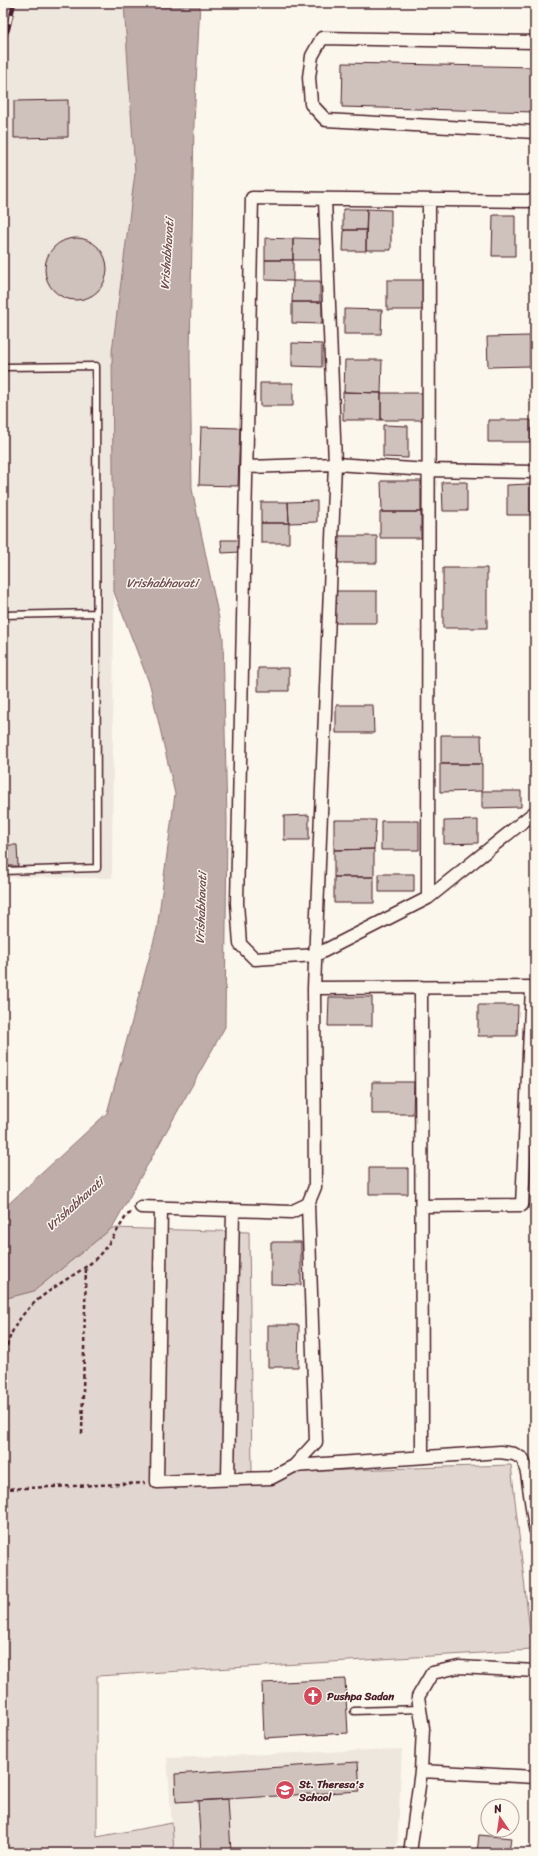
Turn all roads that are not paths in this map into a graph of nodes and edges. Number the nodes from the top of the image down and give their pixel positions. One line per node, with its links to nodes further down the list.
1 (535, 42): 2 (street)
2 (535, 132)
3 (325, 199): 4 (street); 7 (street); 8 (street)
4 (429, 200): 5 (street); 9 (street)
5 (535, 201)
6 (3, 367): 11 (lane)
7 (335, 464): 8 (street); 9 (street); 16 (street)
8 (246, 467): 16 (street)
9 (428, 470): 10 (street); 15 (street)
10 (535, 472)
11 (96, 613): 12 (lane); 14 (lane)
12 (3, 615)
13 (535, 812): 15 (street)
14 (3, 871)
15 (428, 898): 16 (street)
16 (316, 955): 19 (street)
17 (421, 987): 18 (street); 19 (street); 21 (street)
18 (534, 987): 21 (street)
19 (314, 988): 20 (street)
20 (308, 1204): 24 (street); 26 (street)
21 (422, 1206): 25 (street)
22 (142, 1207): 23 (street)
23 (161, 1208): 24 (street); 27 (street)
24 (232, 1210): 27 (street)
25 (422, 1457): 26 (street); 28 (street)
26 (294, 1466): 27 (street)
27 (228, 1479)
28 (535, 1529)
29 (535, 1671): 30 (street)
30 (420, 1709): 31 (lane); 32 (street)
31 (354, 1711)
32 (421, 1771): 33 (street); 34 (street)
33 (535, 1777)
34 (410, 1853)

